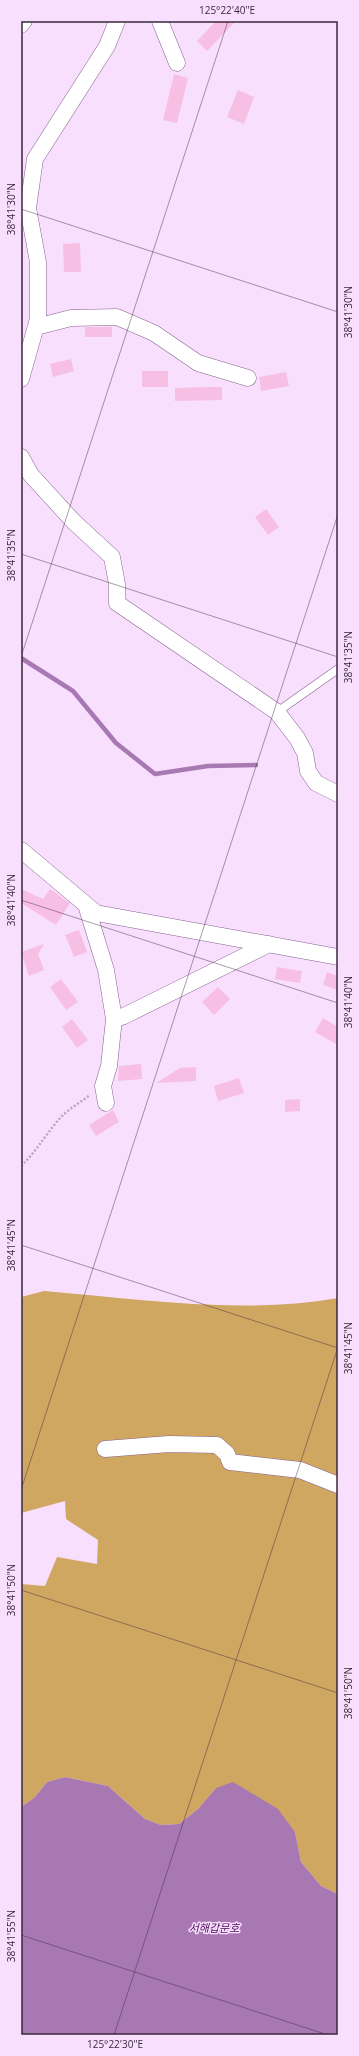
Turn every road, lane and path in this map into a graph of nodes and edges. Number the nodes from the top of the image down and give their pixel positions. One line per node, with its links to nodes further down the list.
1 (24, 21): 4 (street)
2 (117, 21): 6 (street)
3 (160, 21): 5 (street)
4 (21, 25)
5 (177, 63)
6 (36, 327): 7 (street); 8 (street)
7 (248, 378)
8 (21, 379)
9 (21, 457): 11 (street)
10 (338, 669): 11 (lane)
11 (277, 712): 12 (street)
12 (338, 794)
13 (21, 850): 14 (street)
14 (86, 905): 15 (street); 17 (street)
15 (269, 944): 16 (street); 17 (street)
16 (338, 957)
17 (114, 1019): 18 (street)
18 (103, 1086): 19 (street); 20 (path)
19 (106, 1103)
20 (21, 1166)
21 (105, 1449): 22 (street)
22 (338, 1485)

